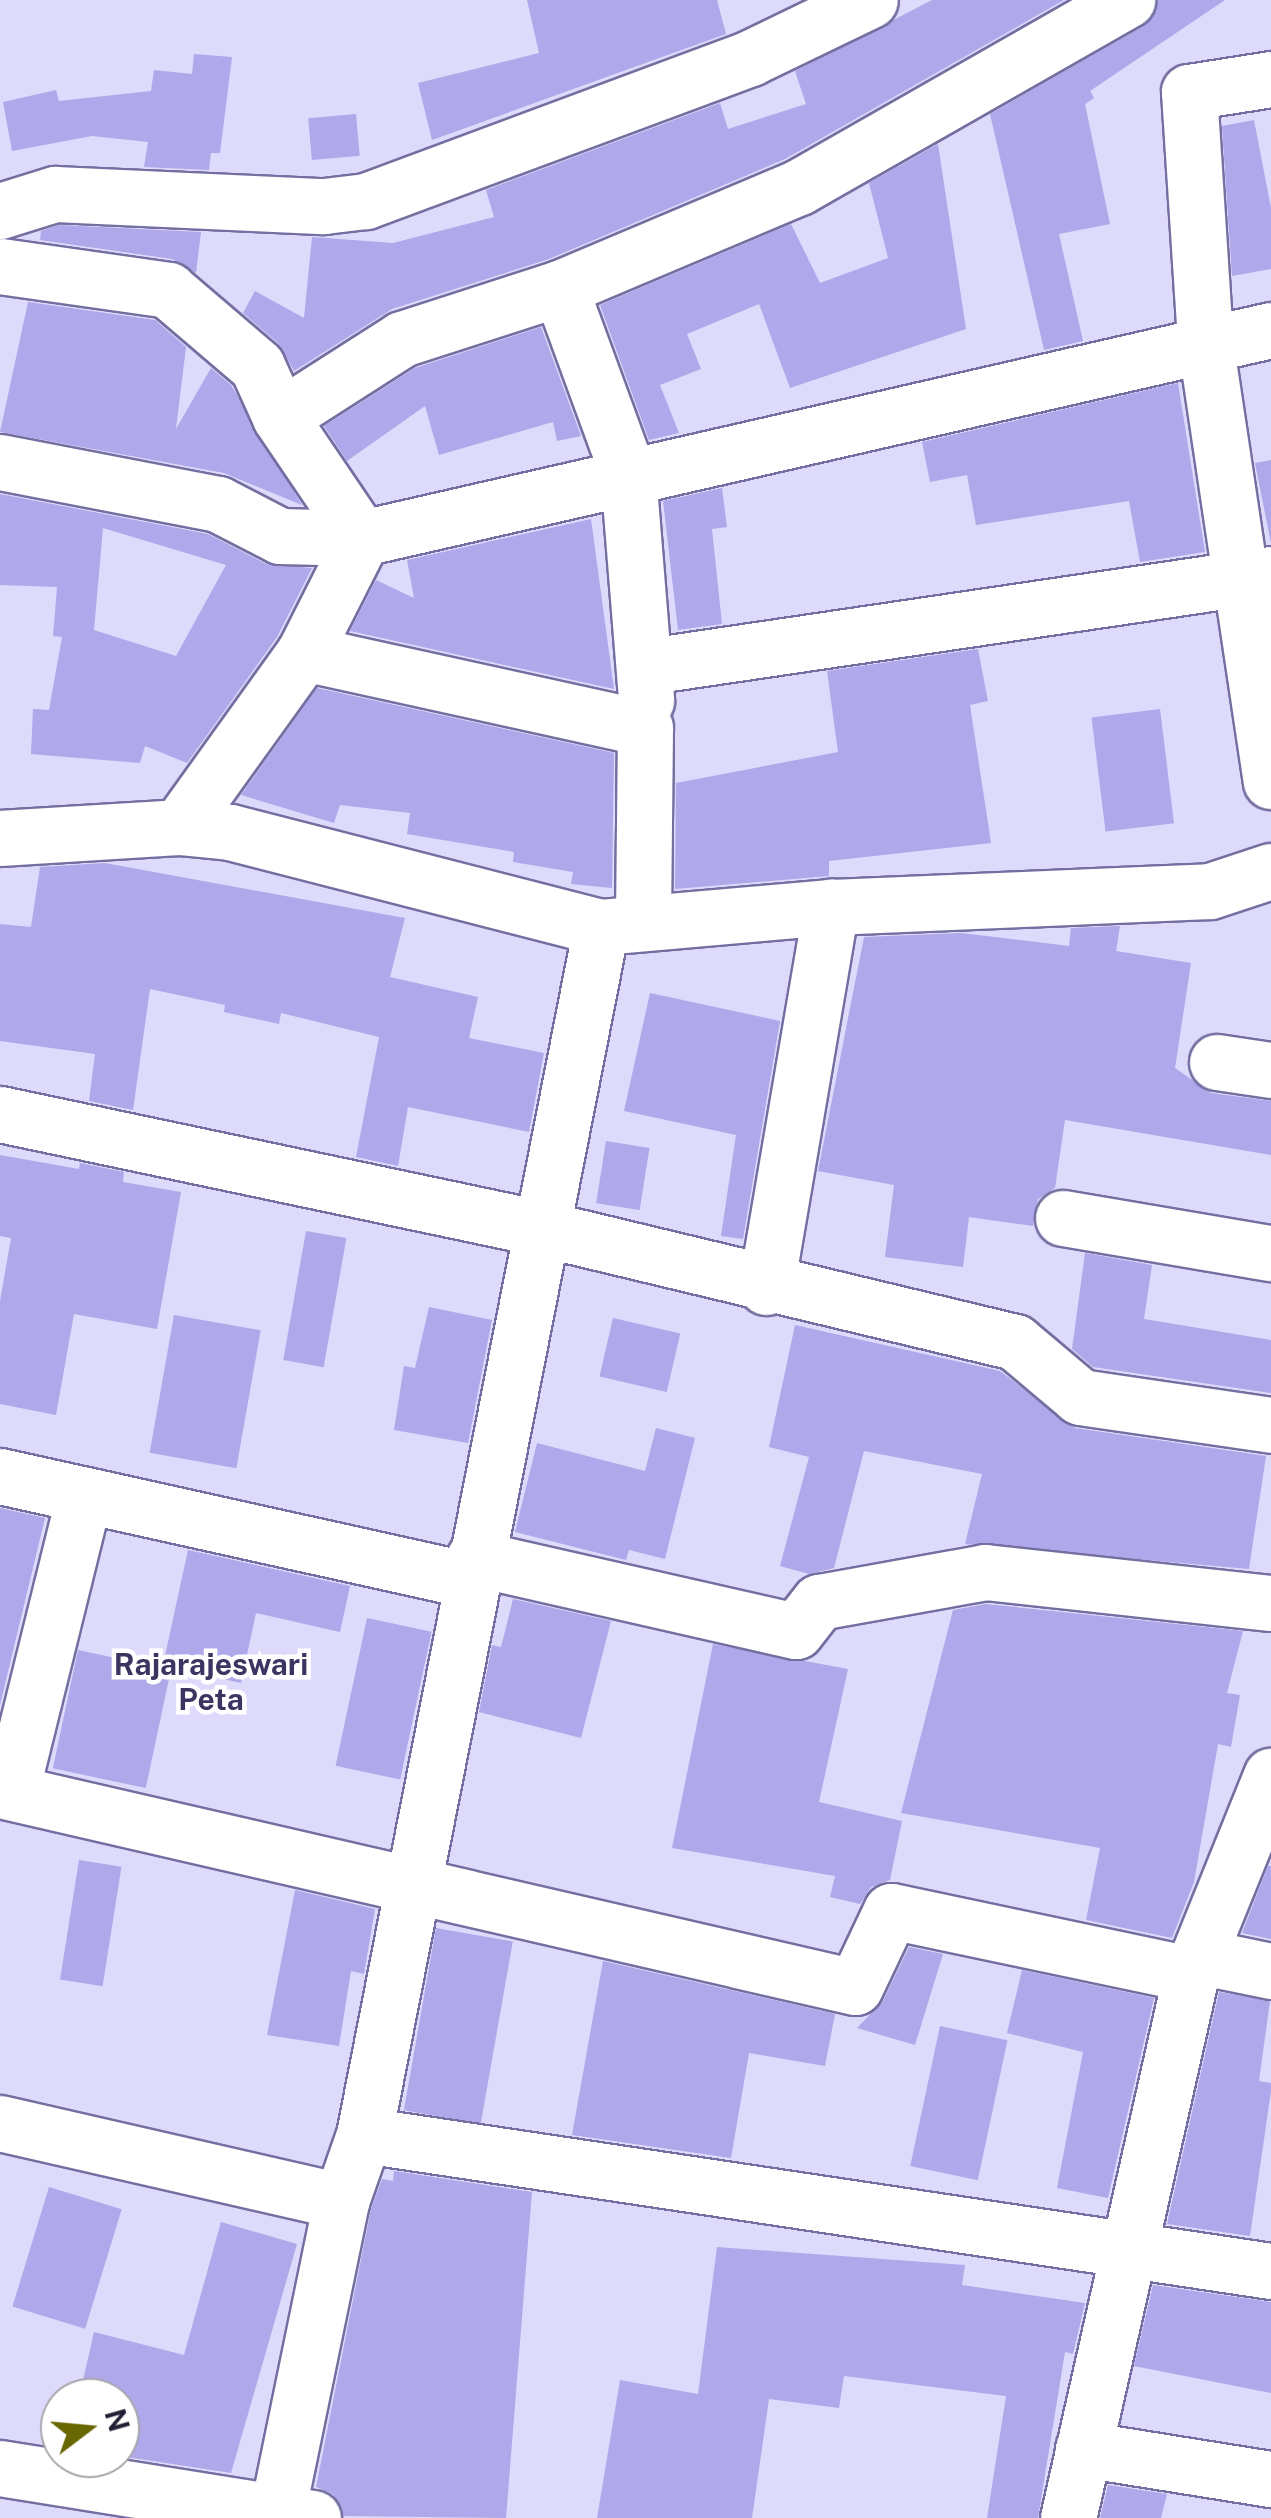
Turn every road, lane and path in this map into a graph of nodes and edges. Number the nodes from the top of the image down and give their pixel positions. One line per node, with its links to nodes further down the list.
1 (870, 0): 4 (street)
2 (1127, 0): 6 (street)
3 (1271, 79): 8 (street)
4 (0, 211)
5 (0, 266): 9 (street)
6 (560, 288): 9 (street); 11 (street)
7 (1271, 330): 8 (street)
8 (1205, 341): 11 (street); 13 (street)
9 (280, 417): 12 (street)
10 (0, 462): 12 (street)
11 (628, 474): 12 (street); 15 (street)
12 (362, 538): 14 (street)
13 (1257, 576): 15 (street); 17 (street)
14 (304, 653): 16 (street); 18 (street)
15 (648, 666): 16 (street)
16 (645, 728): 24 (street)
17 (1271, 781)
18 (180, 826): 19 (street); 24 (street)
19 (0, 838)
20 (1271, 871): 21 (street)
21 (1210, 891): 22 (street); 23 (street)
22 (1271, 901)
23 (831, 906): 24 (street); 31 (street)
24 (622, 925): 29 (street)
25 (1217, 1062): 26 (street)
26 (1271, 1070)
27 (0, 1114): 29 (street)
28 (1063, 1218): 30 (street)
29 (540, 1228): 31 (street); 35 (street)
30 (1271, 1253)
31 (766, 1287): 32 (street)
32 (1271, 1425)
33 (0, 1476): 34 (street)
34 (84, 1494): 35 (street); 38 (street)
35 (472, 1569): 36 (street); 39 (street)
36 (1271, 1603)
37 (1271, 1776): 40 (street)
38 (6, 1791): 39 (street)
39 (408, 1885): 40 (street); 43 (street)
40 (1194, 1965): 41 (street); 45 (street)
41 (1271, 1970)
42 (0, 2124): 44 (street)
43 (364, 2135): 44 (street); 45 (street)
44 (340, 2201): 50 (street)
45 (1124, 2254): 46 (street); 47 (street)
46 (1271, 2271)
47 (1083, 2449): 49 (street); 51 (street)
48 (0, 2468): 50 (street)
49 (1271, 2479)
50 (289, 2515)
51 (1068, 2518)

